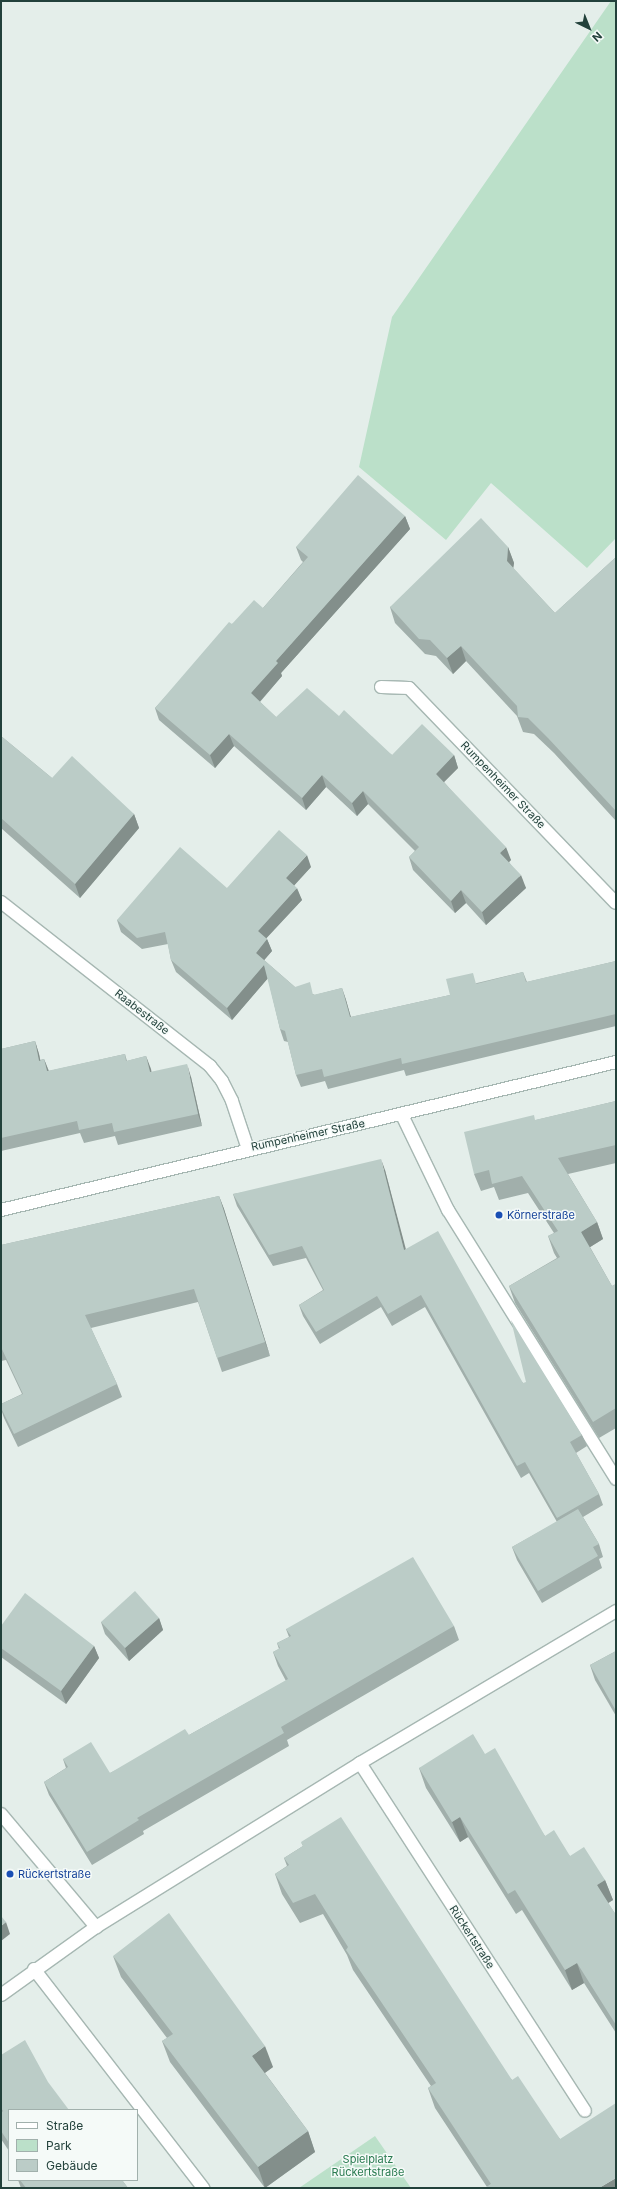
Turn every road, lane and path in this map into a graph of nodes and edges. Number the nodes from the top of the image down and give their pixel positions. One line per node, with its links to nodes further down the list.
1 (381, 687): 3 (street, Rumpenheimer Straße)
2 (1, 902): 6 (street, Raabestraße)
3 (616, 903)
4 (616, 1062): 5 (street, Rumpenheimer Straße)
5 (402, 1115): 6 (street, Rumpenheimer Straße); 8 (street)
6 (248, 1149): 7 (street, Rumpenheimer Straße)
7 (1, 1210)
8 (616, 1479)
9 (616, 1611): 10 (street)
10 (360, 1763): 12 (street); 15 (street, Rückertstraße)
11 (1, 1814): 12 (street)
12 (96, 1927): 13 (street)
13 (34, 1970): 14 (street); 16 (street)
14 (1, 1995)
15 (585, 2111)
16 (203, 2188)

